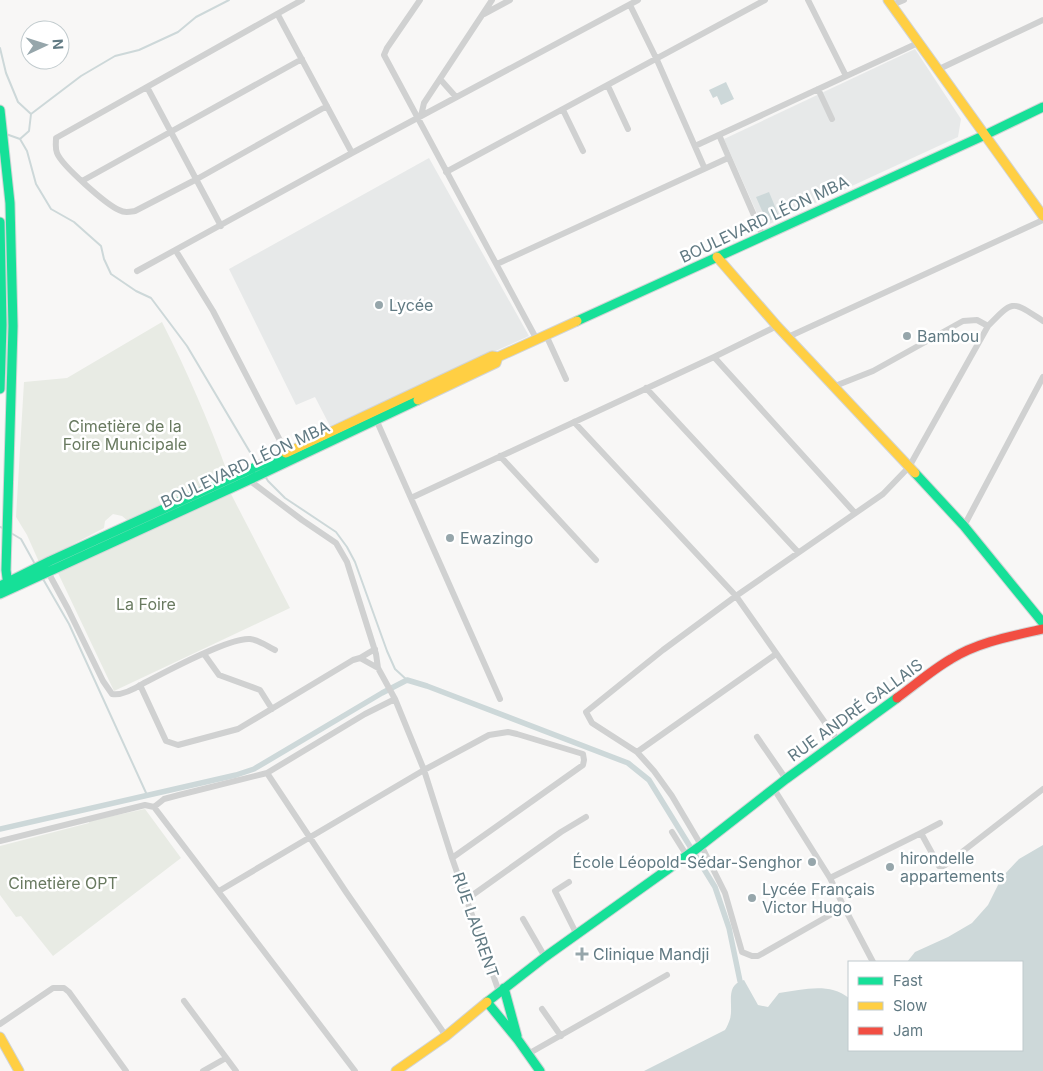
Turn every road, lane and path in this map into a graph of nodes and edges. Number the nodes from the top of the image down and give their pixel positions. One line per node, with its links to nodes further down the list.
1 (302, 0): 13 (street)
2 (411, 0): 12 (street)
3 (420, 0): 12 (street)
4 (492, 0): 14 (street)
5 (510, 0): 14 (street)
6 (638, 0): 11 (street)
7 (765, 0): 18 (street)
8 (808, 0): 20 (street)
9 (904, 0): 10 (street)
10 (890, 3): 16 (street)
11 (630, 4): 18 (street); 25 (street)
12 (415, 7): 30 (street)
13 (278, 14): 17 (street); 23 (street)
14 (482, 15): 21 (street)
15 (1043, 20): 19 (street)
16 (918, 43): 19 (street); 20 (street)
17 (302, 59): 26 (street); 33 (street)
18 (657, 60): 22 (street); 36 (street)
19 (937, 70): 35 (street)
20 (846, 76): 24 (street)
21 (440, 79): 25 (street); 30 (street)
22 (608, 86): 29 (street); 32 (street)
23 (147, 87): 33 (street); 43 (street)
24 (818, 89): 31 (street); 34 (street)
25 (456, 97): 30 (street)
26 (327, 106): 38 (street); 42 (street)
27 (1043, 107): 35 (street, BOULEVARD LÉON MBA)
28 (0, 110): 77 (street)
29 (563, 110): 37 (street); 41 (street)
30 (419, 117): 38 (street); 41 (street)
31 (832, 119)
32 (628, 129)
33 (171, 131): 42 (street); 43 (street)
34 (719, 135): 36 (street); 39 (street)
35 (985, 136): 44 (street); 47 (street, BOULEVARD LÉON MBA)
36 (695, 146): 40 (street)
37 (583, 151)
38 (352, 153): 46 (street)
39 (728, 158): 40 (street); 47 (street)
40 (704, 167): 51 (street)
41 (446, 172): 51 (street)
42 (196, 179): 43 (street); 46 (street)
43 (82, 181)
44 (1043, 218): 58 (street)
45 (0, 222): 48 (street)
46 (221, 226): 49 (street)
47 (763, 236): 50 (street, BOULEVARD LÉON MBA)
48 (0, 238): 54 (street)
49 (176, 251): 52 (street); 68 (street)
50 (717, 257): 55 (street); 57 (street, BOULEVARD LÉON MBA)
51 (497, 264): 59 (street)
52 (137, 271)
53 (1043, 320): 56 (street)
54 (1, 325): 65 (street)
55 (777, 326): 58 (street); 60 (street)
56 (988, 326): 63 (street); 70 (street)
57 (546, 336): 59 (street, BOULEVARD LÉON MBA); 62 (street)
58 (788, 337): 63 (street)
59 (537, 340): 66 (street, BOULEVARD LÉON MBA)
60 (714, 357): 64 (street); 73 (street)
61 (1043, 377): 74 (street)
62 (566, 379)
63 (835, 386): 70 (street)
64 (646, 388): 67 (street); 75 (street)
65 (0, 389)
66 (374, 416): 68 (street, BOULEVARD LÉON MBA); 71 (street, BOULEVARD LÉON MBA); 72 (street)
67 (574, 422): 69 (street); 80 (street)
68 (286, 452): 78 (street, BOULEVARD LÉON MBA)
69 (500, 456): 72 (street); 76 (street)
70 (909, 467): 73 (street); 74 (street)
71 (249, 480): 78 (street, BOULEVARD LÉON MBA); 83 (street, RUE LAURENT)
72 (411, 498): 91 (street)
73 (855, 512): 75 (street)
74 (964, 526): 81 (street)
75 (798, 552): 80 (street)
76 (596, 560)
77 (7, 562): 78 (street); 79 (street)
78 (38, 572): 79 (street, BOULEVARD LÉON MBA); 89 (street)
79 (3, 588)
80 (736, 596): 86 (street); 95 (street)
81 (1043, 623)
82 (1043, 629): 94 (street, RUE ANDRÉ GALLAIS)
83 (375, 649): 87 (street); 88 (street, RUE LAURENT)
84 (275, 650): 85 (street)
85 (204, 654): 89 (street); 92 (street)
86 (776, 654): 94 (street); 95 (street)
87 (360, 658): 88 (street); 92 (street)
88 (378, 668): 90 (street, RUE LAURENT)
89 (140, 685): 92 (street)
90 (394, 696): 96 (street, RUE LAURENT); 97 (street)
91 (500, 699)
92 (272, 708)
93 (757, 737): 98 (street)
94 (838, 741): 98 (street, RUE ANDRÉ GALLAIS)
95 (638, 752): 108 (street)
96 (424, 770): 106 (street); 110 (street, RUE LAURENT); 110 (street)
97 (267, 773): 101 (street); 106 (street)
98 (786, 779): 99 (street, RUE ANDRÉ GALLAIS)
99 (774, 789): 108 (street, RUE ANDRÉ GALLAIS); 111 (street)
100 (1043, 789): 105 (street)
101 (154, 807): 107 (street); 113 (street)
102 (586, 817): 114 (street)
103 (940, 823): 105 (street)
104 (672, 832): 109 (street)
105 (921, 833): 111 (street)
106 (309, 838): 113 (street); 127 (street)
107 (0, 840)
108 (700, 846): 109 (street, RUE ANDRÉ GALLAIS); 115 (street)
109 (688, 855): 117 (street, RUE ANDRÉ GALLAIS)
110 (452, 858): 114 (street, RUE LAURENT)
111 (830, 878): 115 (street)
112 (569, 882): 117 (street)
113 (219, 891): 136 (street)
114 (467, 899): 121 (street, RUE LAURENT)
115 (844, 907): 119 (street)
116 (523, 919): 118 (street)
117 (577, 935): 118 (street, RUE ANDRÉ GALLAIS)
118 (545, 957): 121 (street, RUE ANDRÉ GALLAIS)
119 (872, 961)
120 (667, 975): 128 (street)
121 (502, 990): 123 (street, RUE ANDRÉ GALLAIS); 129 (street)
122 (184, 1002): 131 (street)
123 (487, 1002): 127 (street, RUE ANDRÉ GALLAIS); 129 (street)
124 (542, 1009): 128 (street)
125 (0, 1024): 133 (street)
126 (0, 1036): 132 (street)
127 (446, 1036): 137 (street, RUE ANDRÉ GALLAIS)
128 (560, 1036): 130 (street)
129 (518, 1040): 130 (street)
130 (528, 1054): 138 (street)
131 (226, 1058): 134 (street); 135 (street)
132 (19, 1071)
133 (126, 1071)
134 (203, 1071)
135 (236, 1071)
136 (354, 1071)
137 (396, 1071)
138 (540, 1071)

